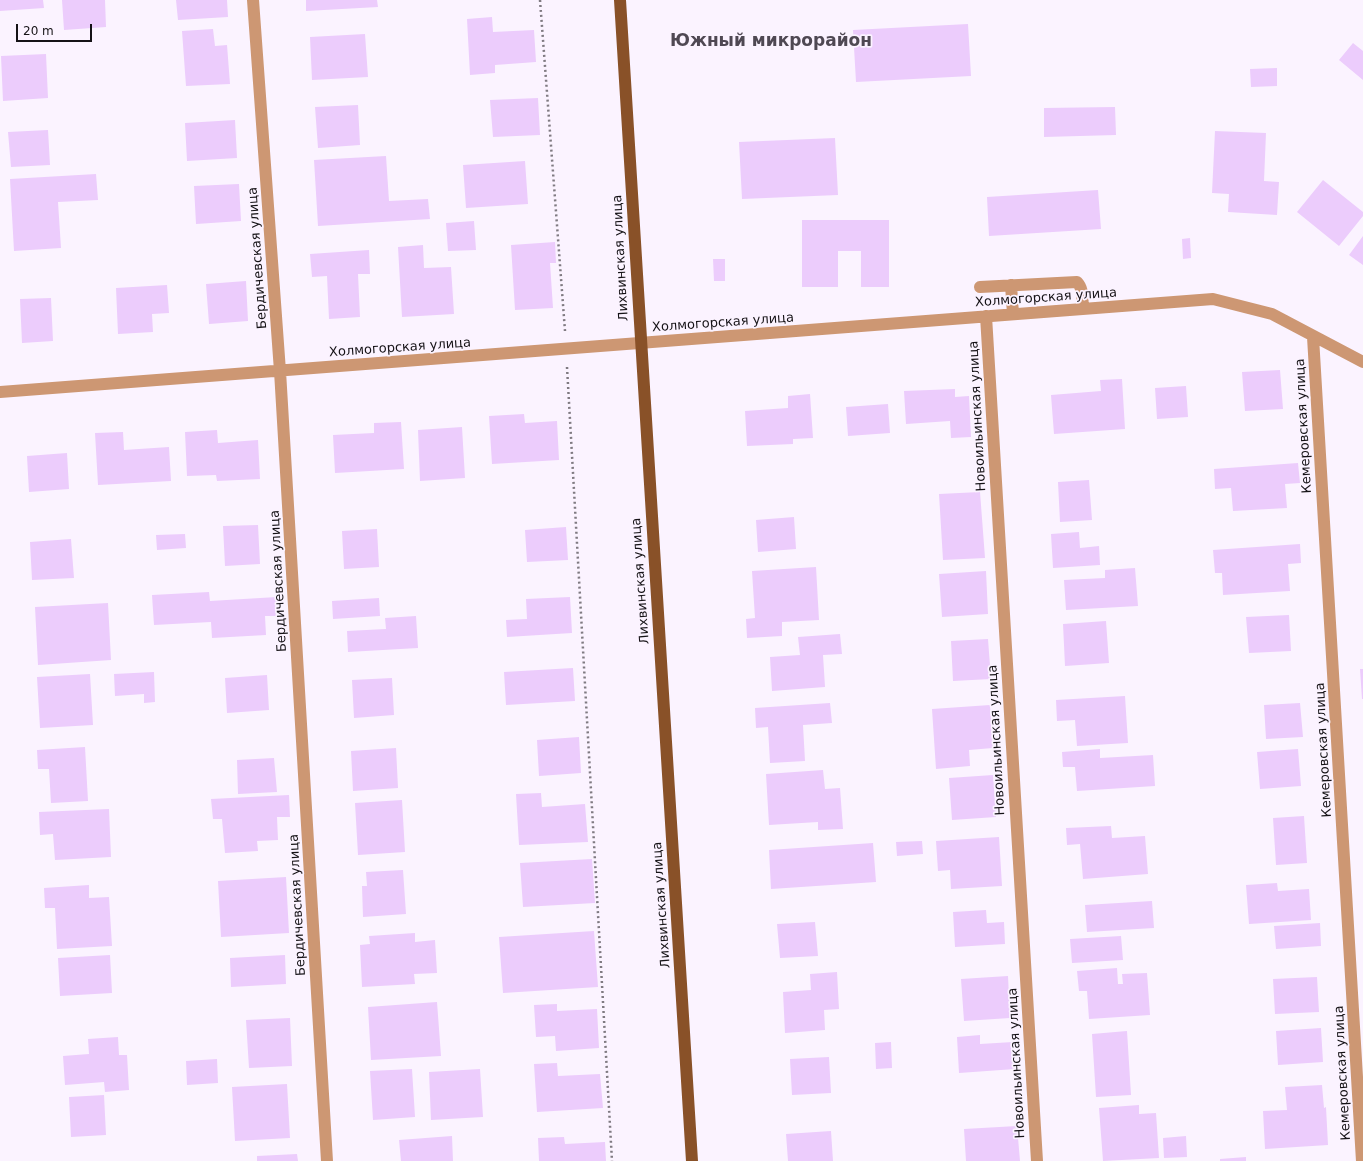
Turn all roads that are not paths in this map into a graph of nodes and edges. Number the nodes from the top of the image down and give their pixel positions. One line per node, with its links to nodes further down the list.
1 (253, 0): 11 (street, Бердичевская улица)
2 (620, 0): 9 (main road, Лихвинская улица)
3 (1011, 285): 4 (street); 5 (street); 6 (street)
4 (980, 287)
5 (1083, 309): 6 (street, Холмогорская улица); 8 (street, Холмогорская улица)
6 (1013, 314): 7 (street, Холмогорская улица)
7 (986, 316): 9 (street, Холмогорская улица); 15 (street, Новоильинская улица)
8 (1313, 337): 10 (street, Холмогорская улица); 16 (street, Кемеровская улица)
9 (640, 343): 11 (street, Холмогорская улица); 14 (main road, Лихвинская улица)
10 (1363, 362)
11 (280, 371): 12 (street, Холмогорская улица); 13 (street, Бердичевская улица)
12 (0, 392)
13 (328, 1161)
14 (692, 1161)
15 (1037, 1161)
16 (1362, 1161)

